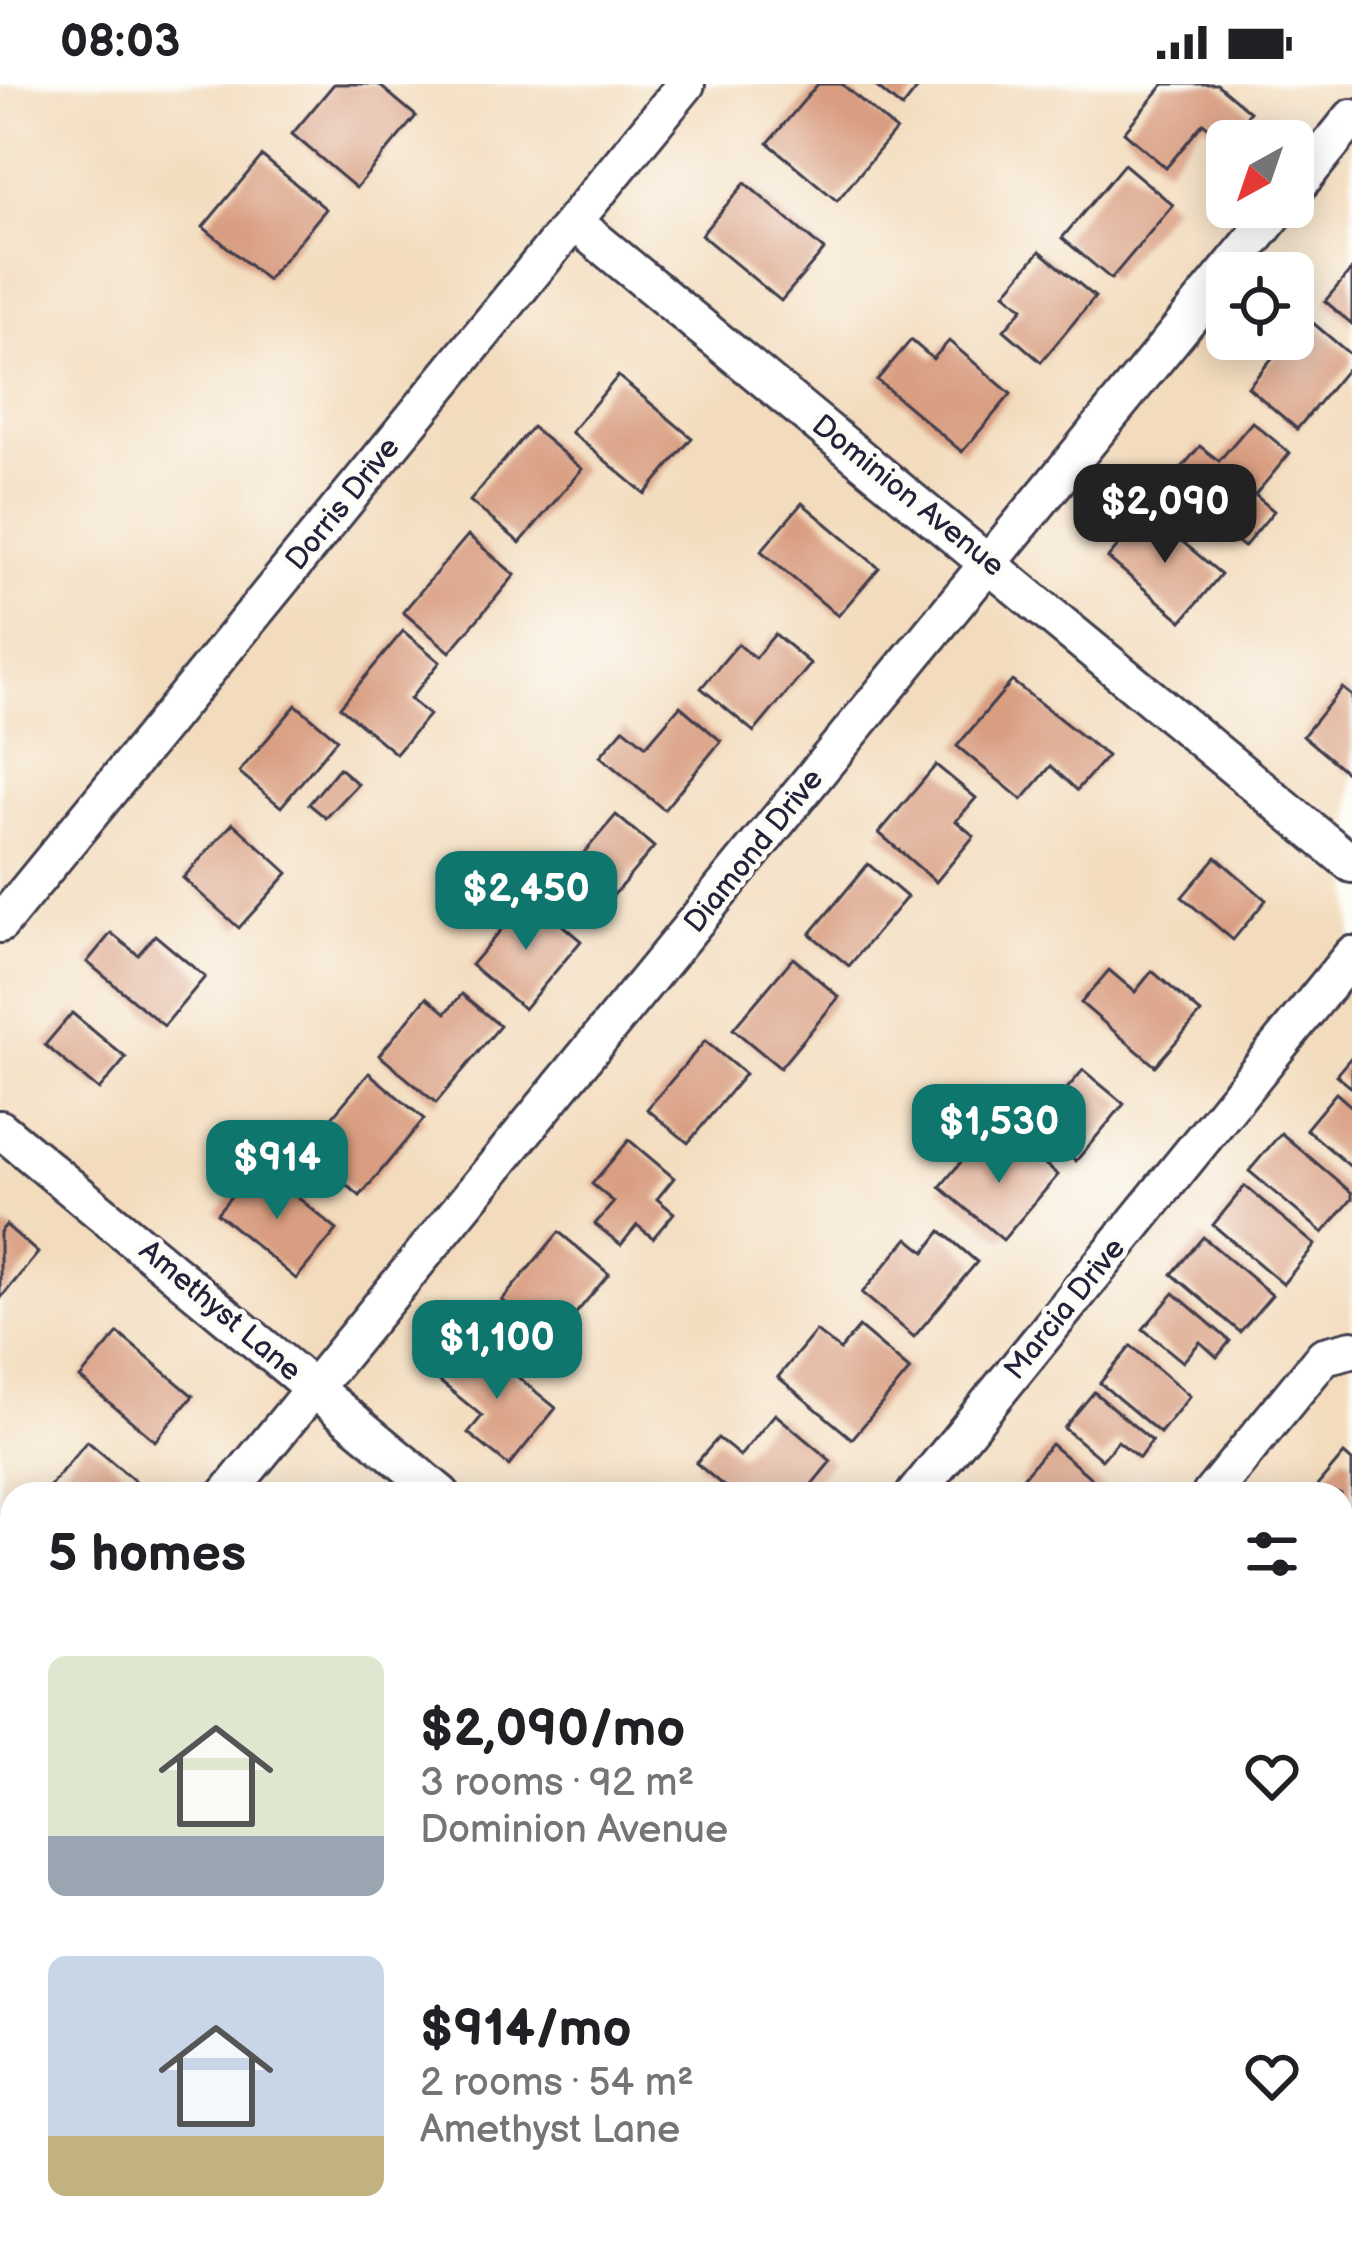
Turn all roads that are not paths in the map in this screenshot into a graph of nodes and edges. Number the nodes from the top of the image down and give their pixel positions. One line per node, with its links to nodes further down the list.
1 (686, 84): 4 (street, Dorris Drive)
2 (1352, 118): 3 (street)
3 (1314, 164)
4 (574, 222): 6 (street, Dominion Avenue); 8 (street, Dorris Drive)
5 (1263, 228): 6 (street, Diamond Drive)
6 (991, 564): 7 (street, Dominion Avenue); 12 (street, Diamond Drive)
7 (1352, 864)
8 (0, 924)
9 (1352, 955): 15 (street, Marcia Drive)
10 (0, 1130): 12 (street, Amethyst Lane)
11 (1352, 1349): 16 (street)
12 (314, 1388): 13 (street, Diamond Drive); 14 (street, Amethyst Lane)
13 (237, 1482)
14 (426, 1482)
15 (925, 1482)
16 (1221, 1482)

